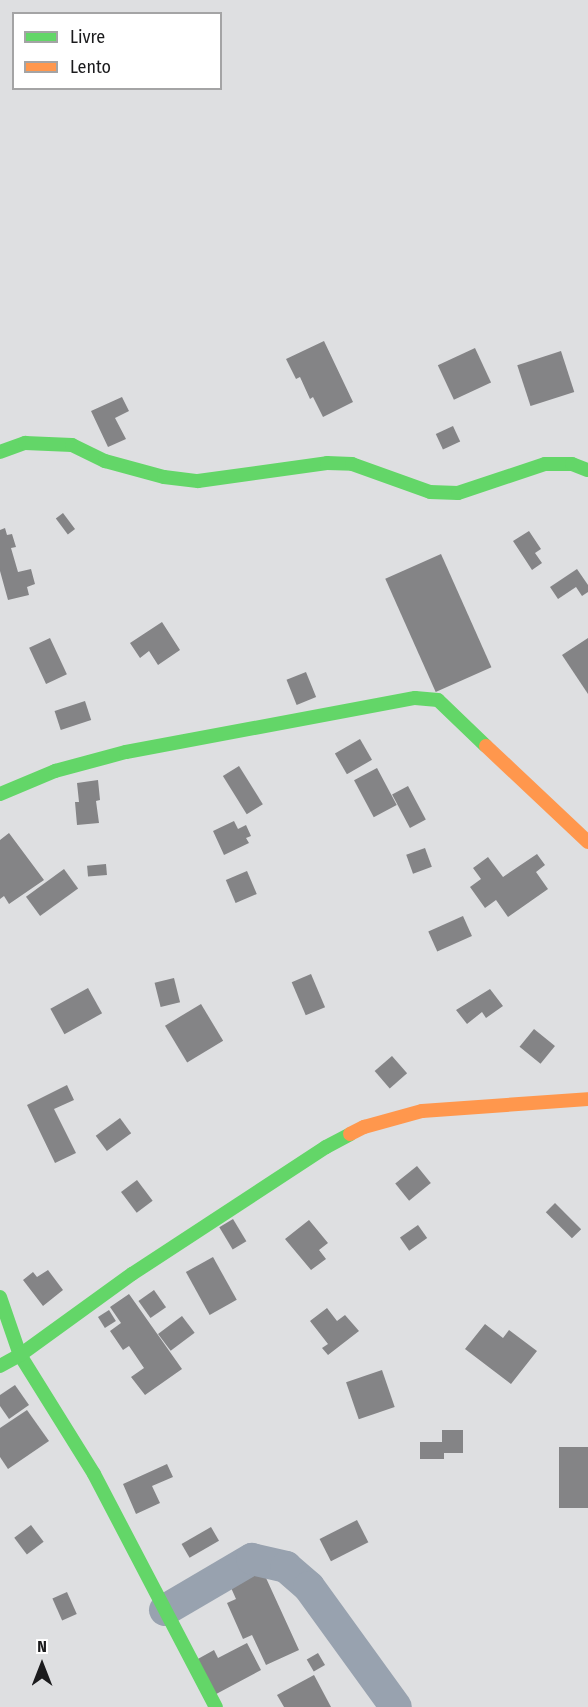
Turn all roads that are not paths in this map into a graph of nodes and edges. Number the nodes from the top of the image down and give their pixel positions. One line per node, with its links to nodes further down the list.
1 (0, 452): 2 (street)
2 (588, 470)
3 (0, 794): 4 (street)
4 (588, 842)
5 (588, 1099): 7 (street)
6 (0, 1297): 7 (street)
7 (20, 1355): 8 (street); 9 (street)
8 (0, 1366)
9 (165, 1610): 10 (street); 11 (street)
10 (216, 1707)
11 (396, 1707)

